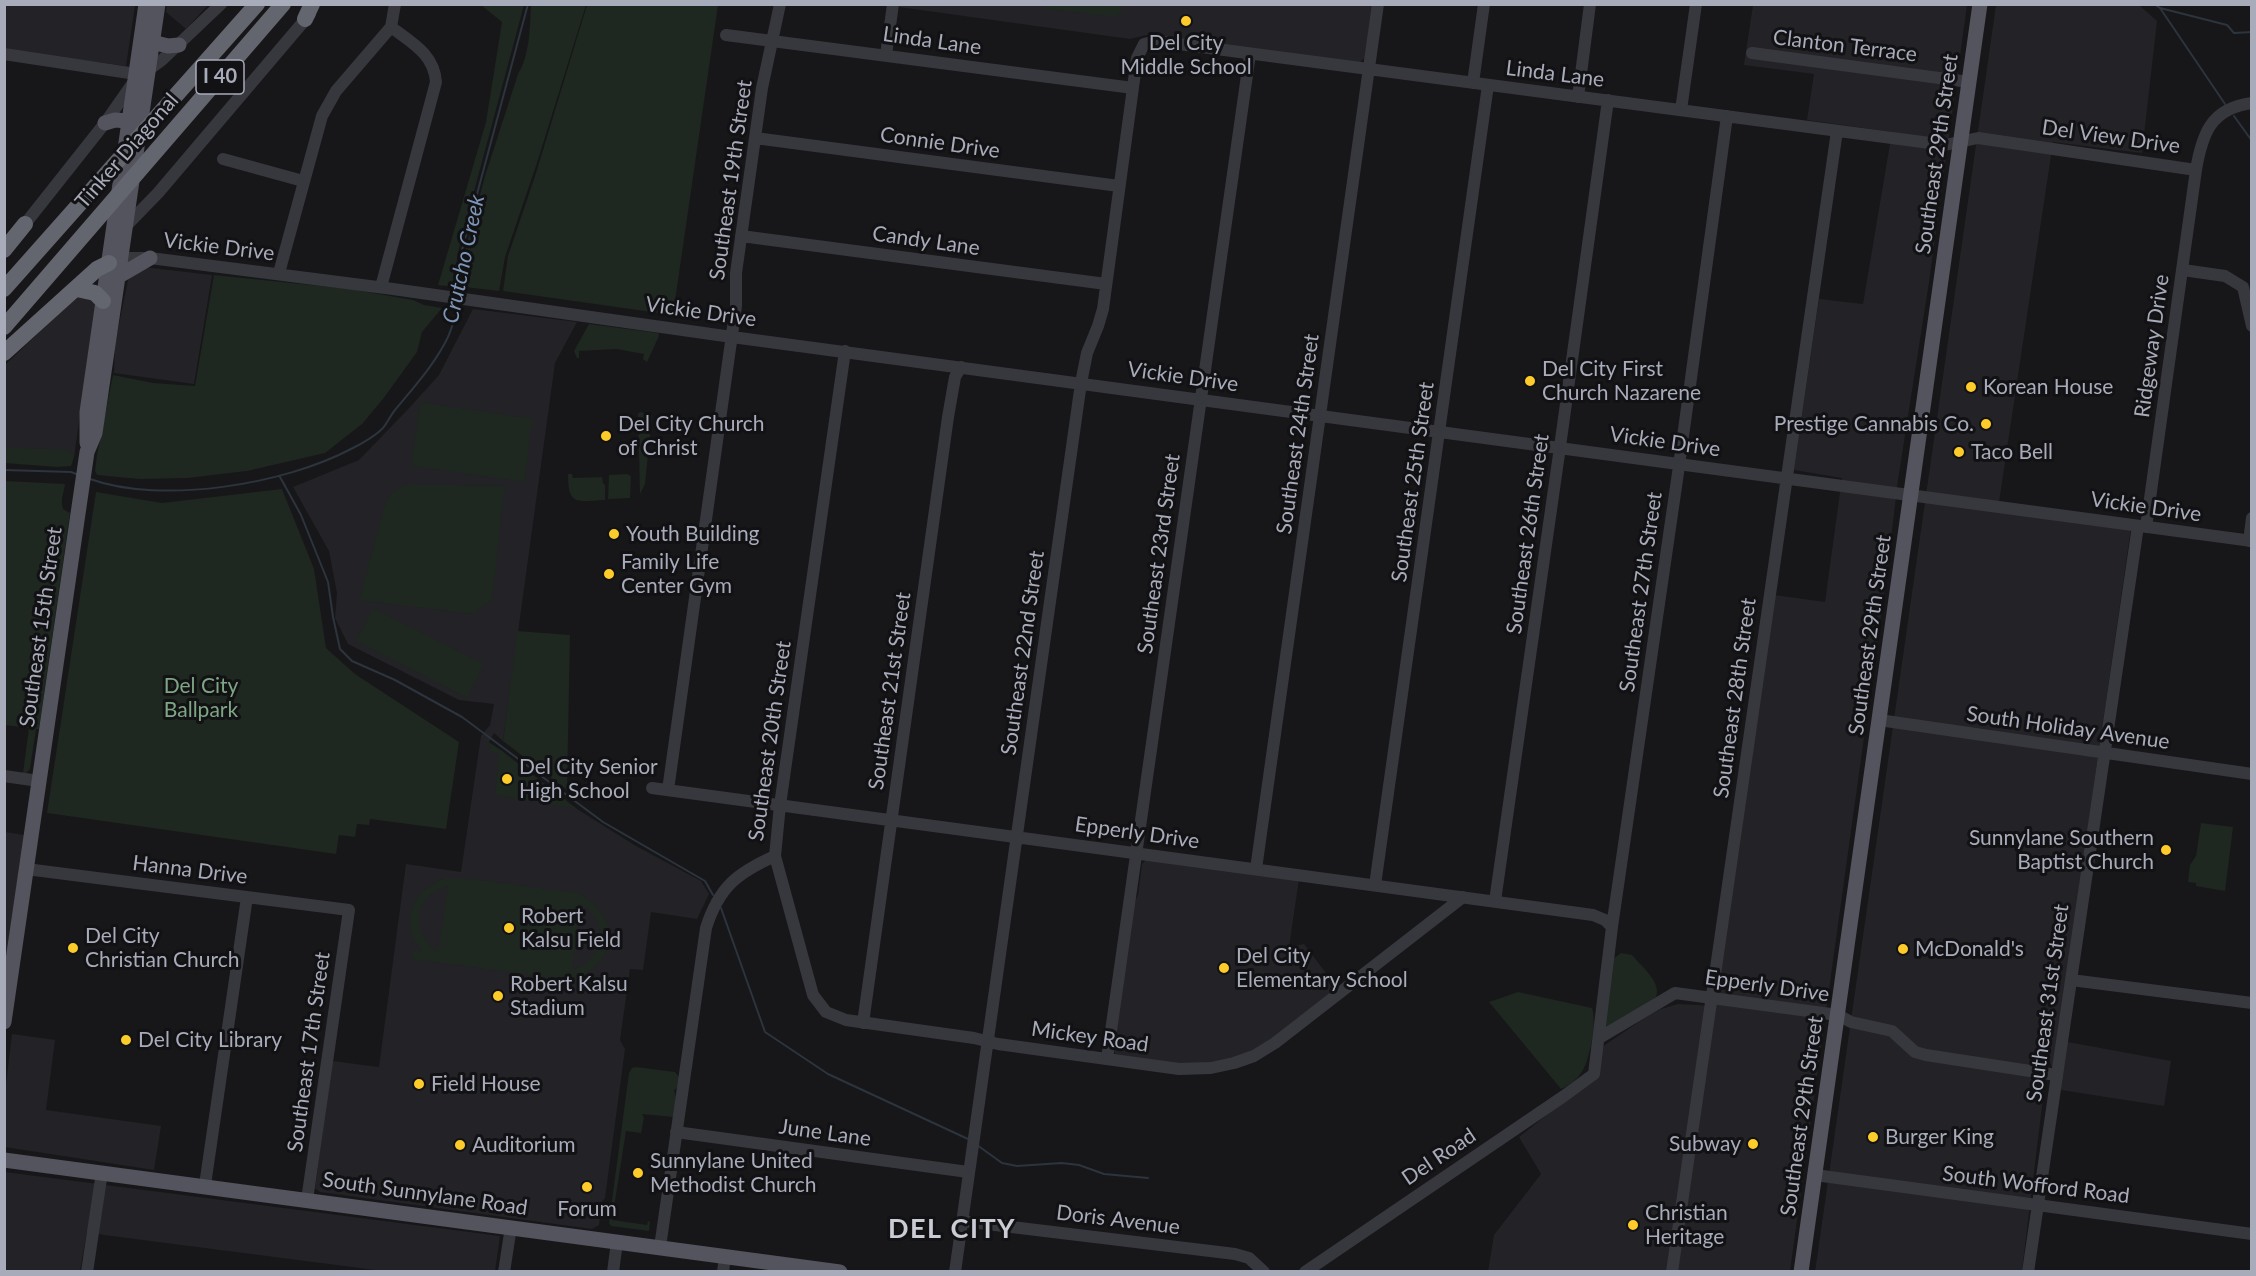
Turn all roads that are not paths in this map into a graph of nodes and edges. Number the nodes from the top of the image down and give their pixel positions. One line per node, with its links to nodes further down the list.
1 (146, 4): 27 (main road, Southeast 15th Street)
2 (158, 4): 19 (main road, Southeast 15th Street)
3 (221, 4): 21 (street, Tinker Diagonal)
4 (257, 4): 57 (highway, Tinker Diagonal / I 40)
5 (283, 4): 61 (highway, Tinker Diagonal / I 40)
6 (318, 4): 15 (street)
7 (395, 4): 16 (street)
8 (780, 4): 18 (street, Southeast 19th Street)
9 (893, 4): 25 (street)
10 (1378, 4): 26 (street, Southeast 24th Street)
11 (1484, 4): 29 (street)
12 (1590, 4): 32 (street)
13 (1696, 4): 35 (street)
14 (1980, 4): 28 (main road, Southeast 29th Street)
15 (308, 12): 47 (street)
16 (391, 27): 44 (street); 56 (street)
17 (726, 34): 18 (street, Linda Lane)
18 (773, 40): 25 (street, Linda Lane); 40 (street, Southeast 19th Street)
19 (152, 42): 21 (main road); 27 (main road, Southeast 15th Street)
20 (1144, 44): 24 (street, Linda Lane); 31 (street, Southeast 22nd Street)
21 (179, 45): 27 (street, Tinker Diagonal)
22 (1752, 53): 28 (street, Clanton Terrace)
23 (4, 54): 27 (street)
24 (1250, 54): 26 (street, Linda Lane); 68 (street, Southeast 23rd Street)
25 (886, 55): 31 (street, Linda Lane)
26 (1369, 69): 29 (street, Linda Lane); 69 (street, Southeast 24th Street)
27 (140, 74): 37 (main road, Southeast 15th Street); 38 (street, Tinker Diagonal); 47 (main road, Southeast 15th Street)
28 (1969, 81): 41 (main road, Southeast 29th Street)
29 (1473, 83): 30 (street, Linda Lane)
30 (1488, 85): 32 (street, Linda Lane); 70 (street, Southeast 25th Street)
31 (1132, 88): 45 (street, Southeast 22nd Street)
32 (1578, 97): 33 (street, Linda Lane)
33 (1608, 100): 35 (street, Linda Lane); 71 (street, Southeast 26th Street)
34 (2252, 103): 43 (street, Del View Drive)
35 (1682, 110): 36 (street, Linda Lane)
36 (1727, 116): 39 (street, Linda Lane); 72 (street, Southeast 27th Street)
37 (128, 121): 38 (main road); 49 (main road, Southeast 15th Street)
38 (105, 123): 46 (street, Tinker Diagonal)
39 (1837, 131): 41 (street, Linda Lane); 73 (street, Southeast 28th Street)
40 (755, 138): 45 (street, Connie Drive); 48 (street, Southeast 19th Street)
41 (1960, 141): 43 (street, Del View Drive); 74 (main road, Southeast 29th Street)
42 (223, 159): 44 (street)
43 (2196, 170): 53 (street, Ridgeway Drive)
44 (303, 181): 54 (street)
45 (1119, 186): 55 (street, Southeast 22nd Street)
46 (25, 224): 50 (highway)
47 (127, 226): 49 (street); 52 (main road, Southeast 15th Street)
48 (741, 236): 55 (street, Candy Lane); 62 (street, Southeast 19th Street)
49 (113, 238): 52 (main road, Southeast 15th Street)
50 (4, 250)
51 (150, 258): 52 (main road); 54 (street, Vickie Drive)
52 (117, 266): 58 (highway); 59 (main road, Southeast 15th Street); 65 (main road, Southeast 15th Street)
53 (2183, 270): 60 (street); 76 (street, Ridgeway Drive)
54 (279, 273): 56 (street, Vickie Drive)
55 (1106, 284): 67 (street, Southeast 22nd Street)
56 (381, 287): 62 (street, Vickie Drive)
57 (4, 289)
58 (77, 289): 59 (highway); 64 (highway)
59 (103, 301): 65 (main road, Southeast 15th Street)
60 (2252, 326)
61 (4, 327)
62 (732, 337): 63 (street, Vickie Drive); 84 (street, Southeast 19th Street)
63 (845, 351): 66 (street, Vickie Drive); 85 (street, Southeast 20th Street)
64 (4, 353)
65 (101, 358): 82 (main road, Southeast 15th Street)
66 (961, 367): 67 (street, Vickie Drive); 86 (street, Southeast 21st Street)
67 (1081, 383): 68 (street, Vickie Drive); 87 (street, Southeast 22nd Street)
68 (1201, 400): 69 (street, Vickie Drive); 88 (street, Southeast 23rd Street)
69 (1320, 416): 70 (street, Vickie Drive); 90 (street, Southeast 24th Street)
70 (1440, 432): 71 (street, Vickie Drive); 92 (street, Southeast 25th Street)
71 (1560, 447): 72 (street, Vickie Drive); 95 (street, Southeast 26th Street)
72 (1680, 464): 73 (street, Vickie Drive); 97 (street, Southeast 27th Street)
73 (1787, 478): 74 (street, Vickie Drive); 99 (street, Southeast 28th Street)
74 (1911, 495): 76 (street, Vickie Drive); 78 (main road, Southeast 29th Street)
75 (2252, 518): 77 (street)
76 (2142, 526): 77 (street, Vickie Drive); 79 (street, Southeast 31st Street)
77 (2250, 541)
78 (1879, 720): 79 (street, South Holiday Avenue); 101 (main road, Southeast 29th Street)
79 (2104, 753): 80 (street, South Holiday Avenue); 98 (street, Southeast 31st Street)
80 (2252, 774)
81 (4, 776): 82 (street)
82 (39, 782): 91 (main road, Southeast 15th Street)
83 (652, 788): 84 (street, Epperly Drive)
84 (668, 790): 85 (street, Epperly Drive)
85 (780, 805): 86 (street, Epperly Drive); 89 (street, Southeast 20th Street)
86 (892, 820): 87 (street, Epperly Drive); 103 (street, Southeast 21st Street)
87 (1017, 837): 88 (street, Epperly Drive); 105 (street, Southeast 22nd Street)
88 (1136, 853): 90 (street, Epperly Drive); 106 (street, Southeast 23rd Street)
89 (775, 856): 103 (street, Mickey Road); 109 (street, Southeast 20th Street)
90 (1256, 869): 92 (street, Epperly Drive)
91 (26, 870): 93 (street, Hanna Drive); 102 (main road, Southeast 15th Street)
92 (1375, 885): 94 (street, Epperly Drive)
93 (247, 897): 96 (street, Hanna Drive); 114 (street)
94 (1463, 897): 95 (street, Epperly Drive); 106 (street, Mickey Road)
95 (1495, 901): 97 (street, Epperly Drive)
96 (349, 910): 115 (street, Southeast 17th Street)
97 (1612, 927): 104 (street, Southeast 27th Street)
98 (2071, 980): 100 (street); 108 (street, Southeast 31st Street)
99 (1712, 998): 101 (street, Epperly Drive); 104 (street, Epperly Drive); 132 (street, Southeast 28th Street)
100 (2252, 1003)
101 (1838, 1015): 108 (street, Epperly Drive); 113 (main road, Southeast 29th Street)
102 (4, 1022)
103 (863, 1023): 105 (street, Mickey Road)
104 (1599, 1038): 107 (street, Southeast 27th Street)
105 (987, 1041): 106 (street, Mickey Road); 112 (street, Southeast 22nd Street)
106 (1107, 1059)
107 (1594, 1074): 131 (street, Del Road)
108 (2056, 1075): 116 (street, Southeast 31st Street)
109 (676, 1132): 112 (street, June Lane); 121 (street, Southeast 20th Street)
110 (4, 1160): 111 (main road, South Sunnylane Road)
111 (102, 1172): 114 (main road, South Sunnylane Road); 124 (street)
112 (968, 1172): 117 (street, Southeast 22nd Street)
113 (1815, 1175): 116 (street, South Wofford Road); 133 (main road, Southeast 29th Street)
114 (205, 1185): 115 (main road, South Sunnylane Road)
115 (307, 1200): 118 (main road, South Sunnylane Road)
116 (2038, 1205): 119 (street, South Wofford Road); 134 (street, Southeast 31st Street)
117 (962, 1221): 129 (street, Southeast 22nd Street); 130 (street, Doris Avenue)
118 (511, 1227): 120 (main road, South Sunnylane Road); 125 (street)
119 (2252, 1234)
120 (617, 1242): 121 (main road, South Sunnylane Road); 126 (street)
121 (660, 1247): 122 (main road, South Sunnylane Road)
122 (725, 1256): 123 (main road, South Sunnylane Road); 127 (street)
123 (834, 1271): 128 (main road, South Sunnylane Road)
124 (87, 1272)
125 (504, 1272)
126 (613, 1272)
127 (723, 1272)
128 (840, 1272)
129 (956, 1272)
130 (1264, 1272)
131 (1305, 1272)
132 (1672, 1272)
133 (1801, 1272)
134 (2028, 1272)

